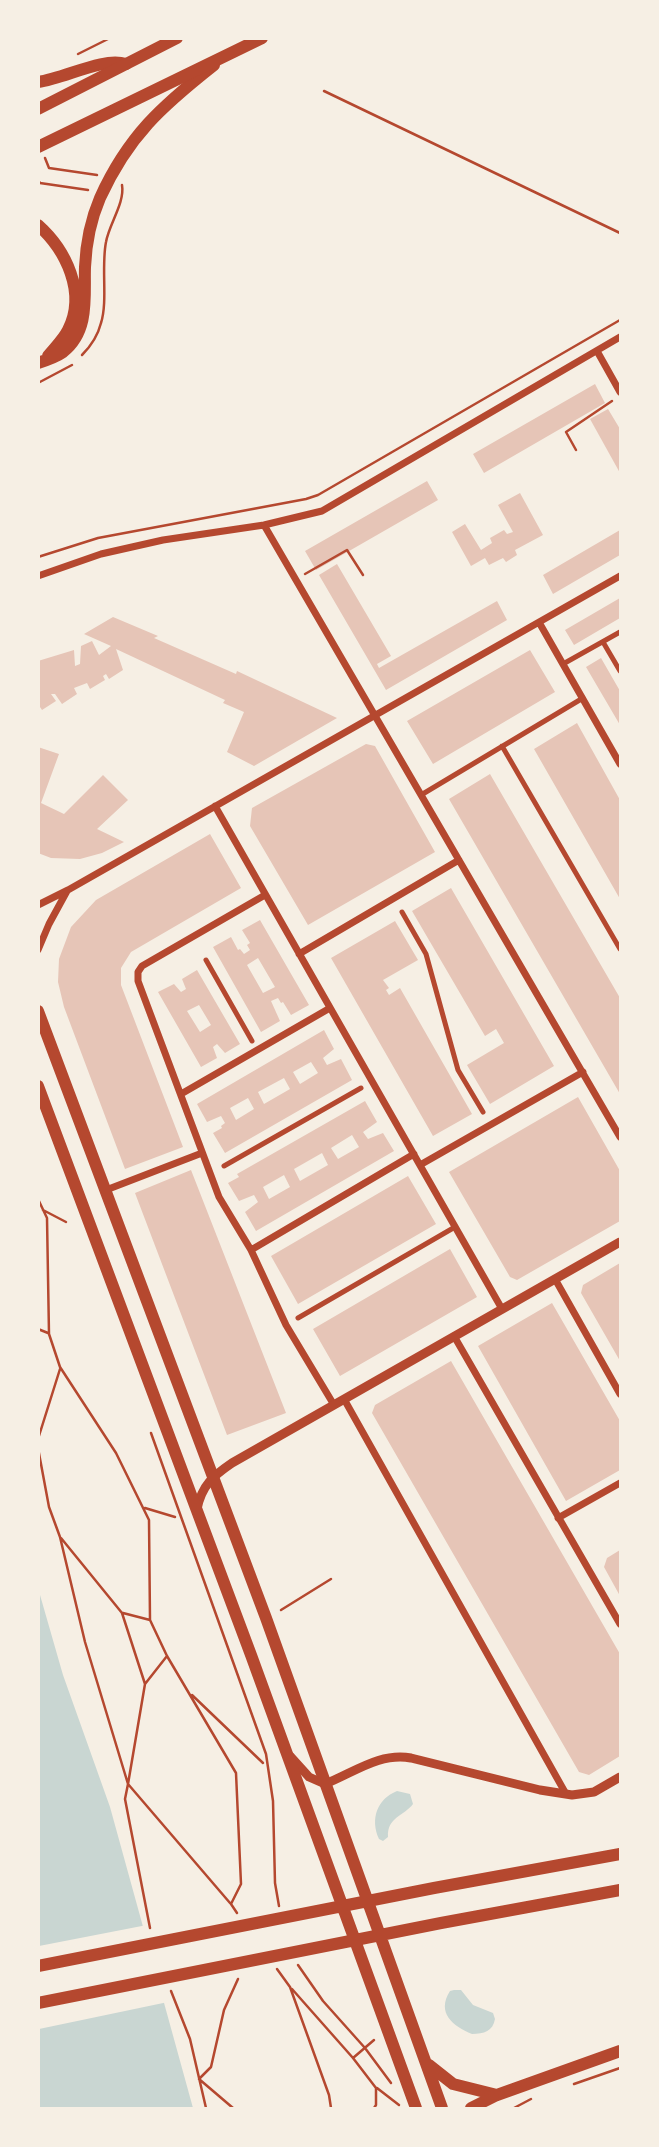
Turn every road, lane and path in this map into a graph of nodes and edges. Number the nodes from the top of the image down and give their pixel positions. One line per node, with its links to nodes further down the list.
1 (110, 38): 4 (path)
2 (177, 38): 6 (main road)
3 (262, 38): 5 (main road)
4 (77, 54)
5 (220, 60): 10 (main road); 12 (main road)
6 (126, 64): 7 (main road); 9 (main road)
7 (38, 82)
8 (324, 92): 15 (path)
9 (38, 109)
10 (38, 147)
11 (39, 183): 12 (path)
12 (103, 193): 13 (path); 19 (main road)
13 (124, 201)
14 (38, 225): 19 (main road)
15 (621, 233)
16 (621, 320): 24 (path)
17 (621, 337): 18 (street)
18 (597, 351): 20 (street); 23 (street)
19 (41, 362)
20 (621, 391)
21 (612, 401): 22 (path)
22 (576, 450)
23 (264, 525): 26 (street); 28 (street)
24 (38, 557)
25 (363, 575): 28 (path)
26 (38, 576)
27 (621, 576): 29 (street)
28 (295, 579): 35 (street)
29 (540, 624): 32 (street); 35 (street)
30 (621, 632): 31 (street)
31 (603, 642): 32 (street); 33 (street)
32 (563, 664): 34 (street)
33 (621, 671)
34 (583, 698): 36 (street); 37 (street)
35 (376, 717): 38 (street); 39 (street)
36 (502, 746): 38 (street); 45 (street)
37 (621, 764)
38 (421, 794): 40 (street)
39 (215, 806): 41 (street); 42 (street)
40 (459, 860): 47 (street); 52 (street)
41 (68, 890): 43 (street); 46 (street)
42 (265, 895): 47 (street); 55 (street)
43 (38, 905)
44 (402, 912): 56 (street)
45 (621, 949)
46 (38, 950)
47 (299, 954): 49 (street)
48 (206, 960): 51 (street)
49 (330, 1008): 55 (street); 59 (street)
50 (38, 1011): 62 (main road)
51 (252, 1041)
52 (583, 1072): 57 (street); 60 (street)
53 (38, 1086): 85 (main road)
54 (361, 1088): 61 (street)
55 (181, 1094): 58 (street)
56 (483, 1112)
57 (621, 1138)
58 (202, 1153): 62 (street); 68 (street)
59 (414, 1154): 60 (street); 68 (street)
60 (420, 1165): 66 (street)
61 (224, 1166)
62 (106, 1189): 82 (main road)
63 (38, 1199): 64 (path)
64 (43, 1210): 65 (path); 73 (path)
65 (66, 1222)
66 (455, 1227): 70 (street); 71 (street)
67 (621, 1242): 69 (street)
68 (251, 1250): 78 (street)
69 (555, 1279): 70 (street); 76 (street)
70 (502, 1309): 74 (street)
71 (298, 1318)
72 (38, 1329): 73 (path)
73 (49, 1334): 75 (path)
74 (454, 1336): 77 (street); 87 (street)
75 (61, 1367): 80 (path); 84 (path)
76 (621, 1394)
77 (344, 1399): 78 (street); 102 (street)
78 (334, 1405): 82 (street)
79 (150, 1431): 108 (path)
80 (38, 1439)
81 (38, 1448): 88 (path)
82 (212, 1477): 85 (street); 101 (main road)
83 (621, 1483): 87 (street)
84 (143, 1507): 86 (path); 92 (path)
85 (197, 1508): 97 (main road)
86 (176, 1517)
87 (558, 1518): 93 (street)
88 (60, 1537): 91 (path); 100 (path)
89 (331, 1579): 90 (path)
90 (281, 1610)
91 (122, 1613): 92 (path); 95 (path)
92 (150, 1620): 94 (path)
93 (621, 1625)
94 (167, 1656): 95 (path); 96 (path)
95 (145, 1684): 100 (path)
96 (187, 1691): 98 (path); 107 (path)
97 (285, 1749): 101 (street); 126 (main road)
98 (262, 1763)
99 (621, 1777): 102 (street)
100 (128, 1784): 107 (path); 110 (path)
101 (325, 1784): 102 (street); 122 (main road)
102 (566, 1794)
103 (621, 1854): 112 (main road)
104 (621, 1890): 105 (main road)
105 (587, 1897): 106 (main road); 115 (main road)
106 (621, 1900)
107 (231, 1904): 109 (path)
108 (279, 1909)
109 (237, 1913)
110 (148, 1922)
111 (297, 1963): 119 (path)
112 (38, 1966)
113 (276, 1969): 114 (path)
114 (290, 1987): 121 (path); 135 (path)
115 (38, 2003)
116 (224, 2010): 124 (path)
117 (178, 2012): 124 (path)
118 (374, 2040): 119 (path)
119 (365, 2048): 121 (path); 125 (path)
120 (621, 2051): 129 (main road)
121 (353, 2058): 128 (path)
122 (425, 2062): 129 (main road); 140 (main road)
123 (621, 2068): 127 (path)
124 (199, 2079): 133 (path); 134 (path)
125 (392, 2085)
126 (407, 2086): 138 (main road); 139 (main road)
127 (571, 2086)
128 (376, 2088): 132 (path); 136 (path)
129 (497, 2095): 141 (main road); 142 (main road)
130 (534, 2099): 143 (path)
131 (402, 2101): 137 (path)
132 (399, 2105)
133 (206, 2108)
134 (233, 2109)
135 (331, 2109)
136 (374, 2109)
137 (406, 2109)
138 (416, 2109)
139 (426, 2109)
140 (442, 2109)
141 (471, 2109)
142 (492, 2109)
143 (514, 2109)

